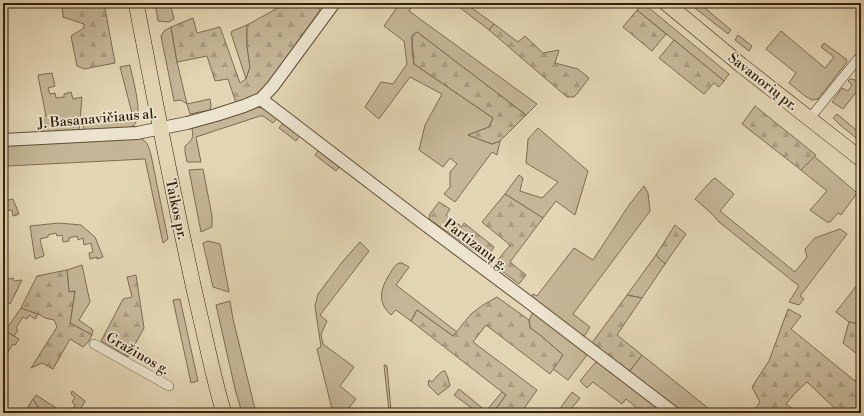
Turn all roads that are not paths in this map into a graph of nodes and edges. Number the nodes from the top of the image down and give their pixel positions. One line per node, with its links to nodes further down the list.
1 (136, 3): 7 (main road, Taikos pr.)
2 (334, 3): 5 (street, J. Basanavičiaus al.)
3 (666, 3): 6 (main road, Savanorių pr.)
4 (861, 55): 6 (street)
5 (261, 99): 7 (street, J. Basanavičiaus al.); 13 (street, Partizanų g.)
6 (810, 118): 9 (main road, Savanorių pr.)
7 (160, 128): 8 (street, J. Basanavičiaus al.); 12 (main road, Taikos pr.)
8 (3, 140)
9 (861, 159)
10 (94, 344): 11 (street, Gražinos g.)
11 (169, 386)
12 (224, 413)
13 (674, 413)

